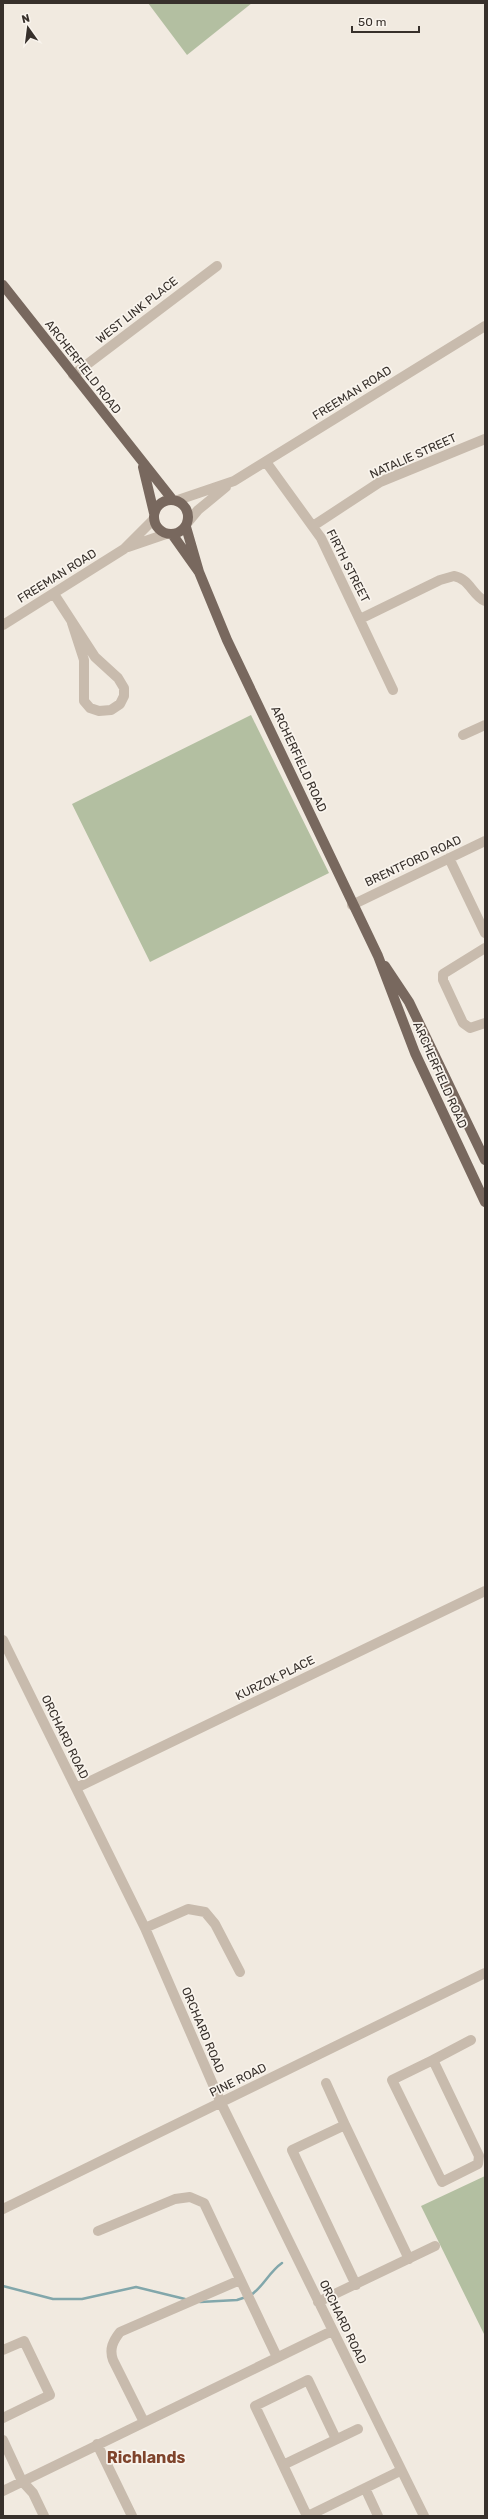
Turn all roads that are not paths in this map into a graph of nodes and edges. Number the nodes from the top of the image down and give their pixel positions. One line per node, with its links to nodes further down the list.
1 (217, 266): 4 (street, WEST LINK PLACE)
2 (3, 285): 4 (main road, ARCHERFIELD ROAD)
3 (485, 326): 6 (street, FREEMAN ROAD)
4 (73, 375): 7 (main road, ARCHERFIELD ROAD)
5 (485, 439): 12 (street, NATALIE STREET)
6 (266, 462): 8 (street, FREEMAN ROAD); 12 (street, FIRTH STREET)
7 (142, 465): 9 (main road, ARCHERFIELD ROAD); 10 (main road, ARCHERFIELD ROAD)
8 (234, 481): 9 (street, FREEMAN ROAD); 11 (street, FREEMAN ROAD)
9 (175, 500): 10 (main road); 11 (main road)
10 (154, 516): 13 (main road); 14 (street, FREEMAN ROAD)
11 (187, 524): 13 (main road); 15 (main road, ARCHERFIELD ROAD)
12 (313, 526): 18 (street, FIRTH STREET)
13 (169, 534): 14 (street, FREEMAN ROAD); 15 (main road, ARCHERFIELD ROAD)
14 (124, 549): 16 (street, FREEMAN ROAD)
15 (199, 572): 26 (main road, ARCHERFIELD ROAD)
16 (54, 594): 19 (street); 20 (street, FREEMAN ROAD)
17 (485, 602): 18 (street)
18 (360, 619): 21 (street, FIRTH STREET)
19 (72, 623): 19 (street)
20 (3, 625)
21 (393, 690)
22 (485, 725): 23 (street)
23 (463, 735)
24 (485, 841): 25 (street, BRENTFORD ROAD)
25 (449, 858): 26 (street, BRENTFORD ROAD); 27 (street)
26 (352, 904): 29 (main road, ARCHERFIELD ROAD)
27 (485, 933)
28 (485, 948): 30 (street)
29 (378, 956): 31 (main road, ARCHERFIELD ROAD); 32 (main road, ARCHERFIELD ROAD)
30 (485, 1023)
31 (485, 1160)
32 (485, 1202)
33 (485, 1591): 35 (street, KURZOK PLACE)
34 (3, 1640): 35 (street, ORCHARD ROAD)
35 (76, 1788): 36 (street, ORCHARD ROAD)
36 (145, 1928): 37 (street); 42 (street, ORCHARD ROAD)
37 (240, 1972)
38 (485, 1973): 42 (street, PINE ROAD)
39 (472, 2040): 40 (street)
40 (433, 2060): 44 (street); 44 (street)
41 (326, 2083): 43 (street)
42 (221, 2103): 45 (street, PINE ROAD); 51 (street, ORCHARD ROAD)
43 (345, 2124): 48 (street); 50 (street)
44 (482, 2154)
45 (3, 2209)
46 (98, 2231): 49 (street)
47 (435, 2246): 48 (street)
48 (409, 2259): 50 (street)
49 (240, 2280): 54 (street); 56 (street)
50 (356, 2285): 51 (street)
51 (318, 2302): 52 (street, ORCHARD ROAD)
52 (332, 2331): 54 (street); 62 (street, ORCHARD ROAD)
53 (3, 2350): 55 (street)
54 (277, 2357): 56 (street)
55 (3, 2418)
56 (144, 2422): 60 (street)
57 (358, 2429): 59 (street)
58 (3, 2440): 63 (street)
59 (336, 2440): 61 (street); 61 (street)
60 (97, 2444): 63 (street); 67 (street)
61 (283, 2466): 68 (street)
62 (400, 2471): 64 (street); 70 (street, ORCHARD ROAD)
63 (22, 2480): 65 (street); 66 (street)
64 (364, 2488): 68 (street); 69 (street)
65 (3, 2491)
66 (44, 2516)
67 (132, 2516)
68 (307, 2516)
69 (378, 2516)
70 (424, 2516)

